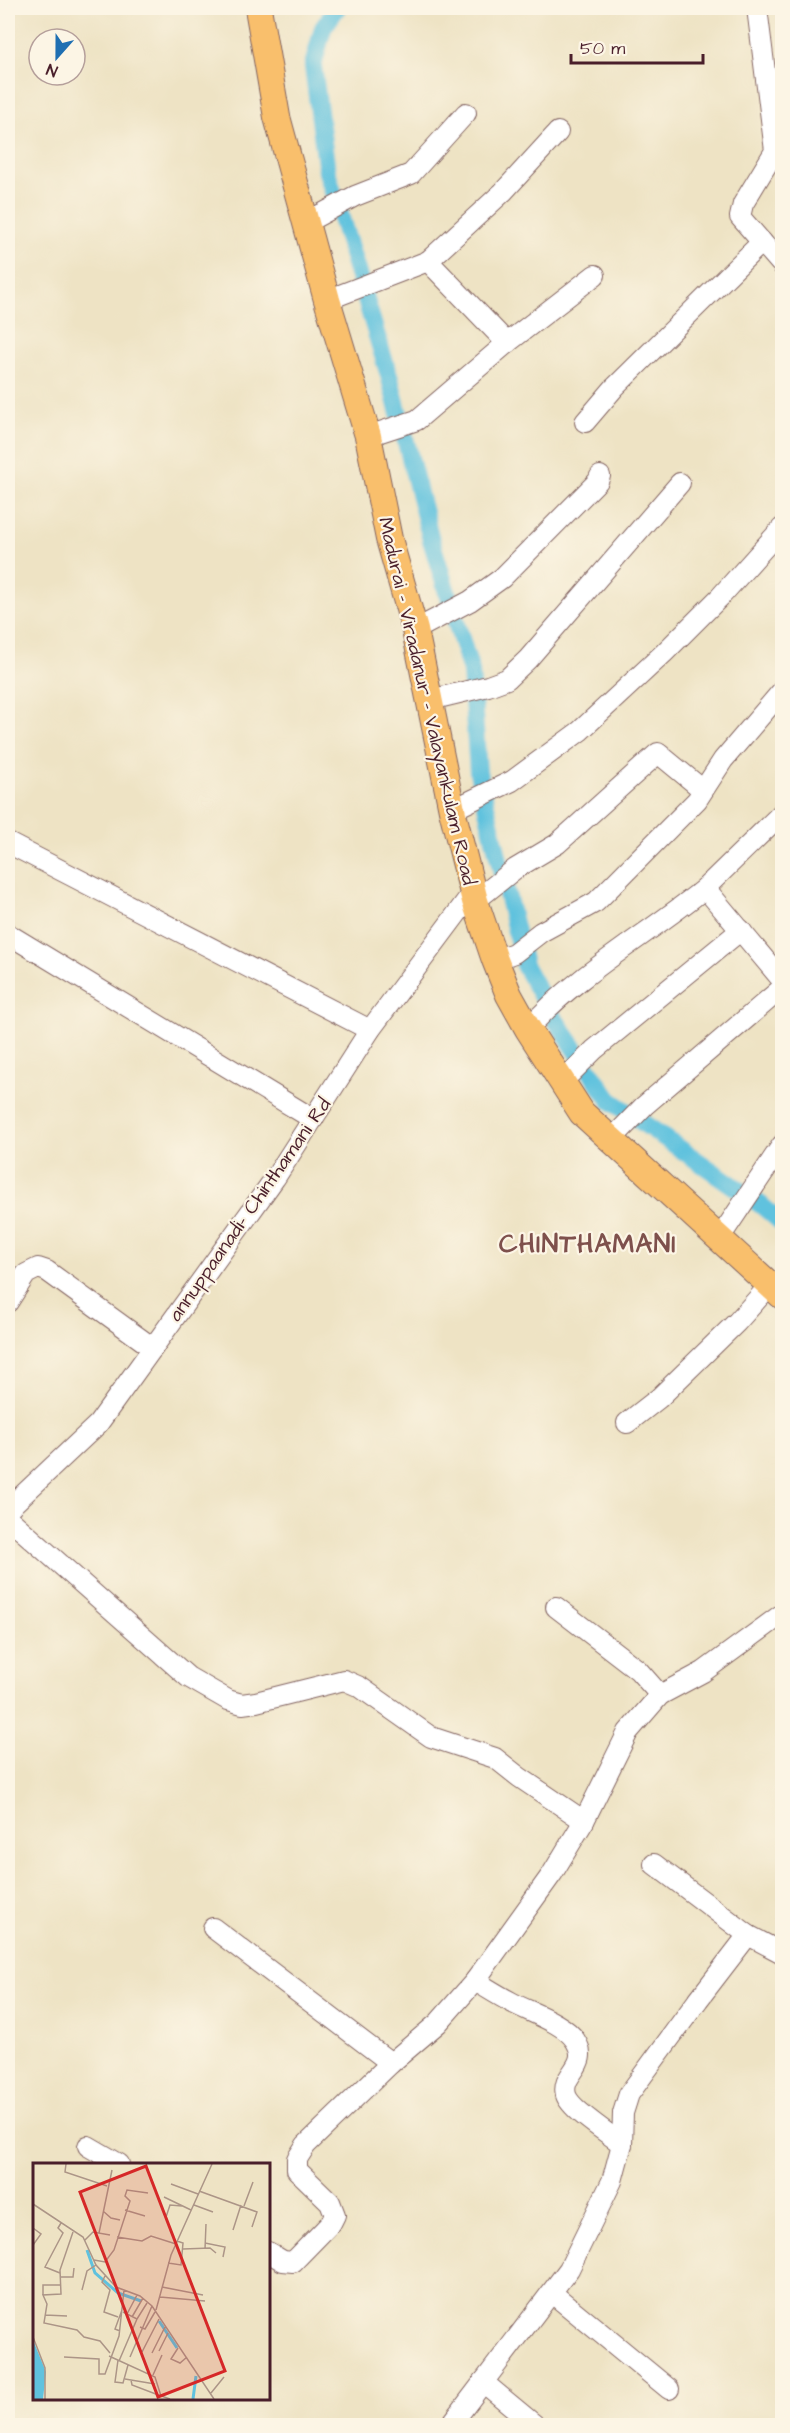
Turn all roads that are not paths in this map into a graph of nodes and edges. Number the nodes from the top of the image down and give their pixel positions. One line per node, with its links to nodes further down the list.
1 (258, 8): 6 (main road, Madurai - Viradanur - Valayankulam Road)
2 (756, 8): 5 (street)
3 (466, 113): 6 (street)
4 (558, 132): 8 (street)
5 (779, 154): 7 (street)
6 (316, 218): 11 (main road, Madurai - Viradanur - Valayankulam Road)
7 (762, 242): 9 (street); 13 (street)
8 (428, 261): 11 (street); 12 (street)
9 (783, 265)
10 (595, 275): 12 (street)
11 (327, 300): 14 (main road, Madurai - Viradanur - Valayankulam Road)
12 (507, 343): 14 (street)
13 (585, 423)
14 (368, 436): 18 (main road, Madurai - Viradanur - Valayankulam Road)
15 (600, 476): 18 (street)
16 (681, 483): 20 (street)
17 (783, 528): 22 (street)
18 (416, 630): 20 (main road, Madurai - Viradanur - Valayankulam Road)
19 (783, 691): 21 (street)
20 (430, 700): 22 (main road, Madurai - Viradanur - Valayankulam Road)
21 (703, 790): 26 (street, annuppaanadi- Chinthamani Rd); 29 (street)
22 (459, 806): 26 (main road, Madurai - Viradanur - Valayankulam Road)
23 (783, 813): 25 (street)
24 (8, 843): 33 (street)
25 (705, 888): 27 (street); 32 (street)
26 (480, 893): 29 (main road, Madurai - Viradanur - Valayankulam Road); 33 (street, annuppaanadi- Chinthamani Rd)
27 (741, 930): 30 (street); 34 (street)
28 (8, 934): 35 (street)
29 (504, 956): 32 (main road, Madurai - Viradanur - Valayankulam Road)
30 (783, 980)
31 (783, 988): 36 (street)
32 (533, 1022): 34 (main road, Madurai - Viradanur - Valayankulam Road)
33 (370, 1030): 35 (street, annuppaanadi- Chinthamani Rd)
34 (569, 1074): 36 (main road, Madurai - Viradanur - Valayankulam Road)
35 (313, 1119): 41 (street, annuppaanadi- Chinthamani Rd)
36 (618, 1132): 38 (main road, Madurai - Viradanur - Valayankulam Road)
37 (783, 1145): 38 (street)
38 (719, 1239): 39 (main road, Madurai - Viradanur - Valayankulam Road)
39 (776, 1290): 42 (street)
40 (8, 1302): 41 (street)
41 (153, 1348): 43 (street, annuppaanadi- Chinthamani Rd)
42 (627, 1423)
43 (8, 1509)
44 (8, 1518): 48 (street)
45 (556, 1607): 47 (street)
46 (783, 1614): 47 (street)
47 (660, 1695): 48 (street)
48 (584, 1821): 53 (street)
49 (654, 1864): 51 (street)
50 (213, 1928): 54 (street)
51 (748, 1935): 52 (street); 55 (street)
52 (783, 1953)
53 (475, 1981): 54 (street); 55 (street)
54 (391, 2063): 58 (street)
55 (622, 2144): 59 (street)
56 (88, 2146): 57 (street)
57 (117, 2163)
58 (270, 2253)
59 (552, 2292): 60 (street); 61 (street)
60 (483, 2382): 62 (street); 63 (street)
61 (669, 2388)
62 (450, 2426)
63 (536, 2426)

